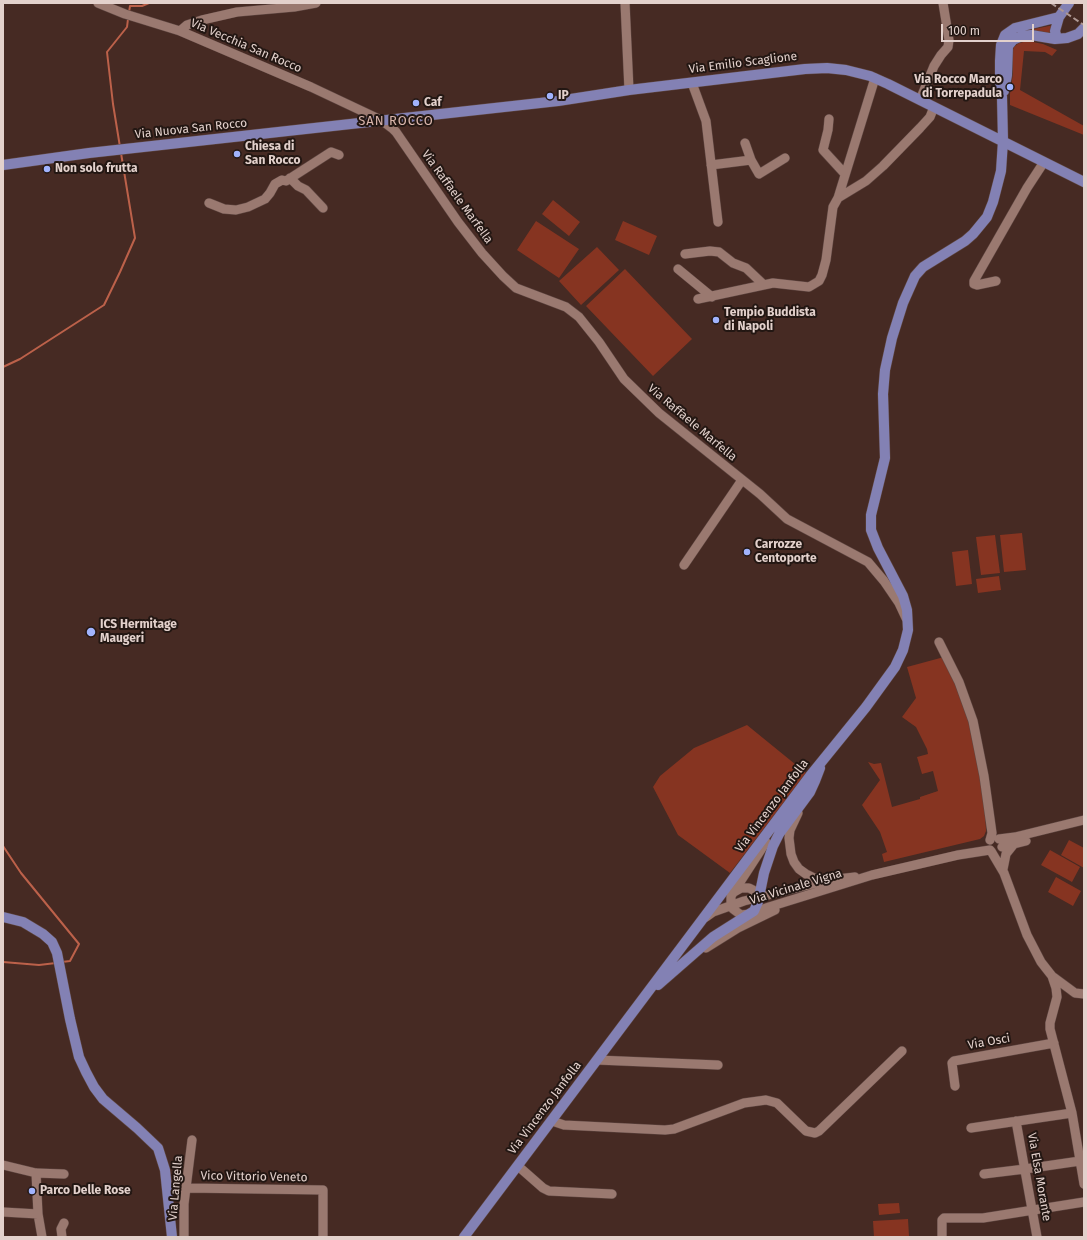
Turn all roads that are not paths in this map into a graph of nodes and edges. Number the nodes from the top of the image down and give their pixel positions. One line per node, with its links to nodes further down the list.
1 (98, 3): 8 (street, Via Vecchia San Rocco)
2 (316, 3): 8 (street)
3 (625, 3): 12 (street)
4 (943, 3): 14 (street)
5 (1069, 3): 6 (main road)
6 (1059, 17): 9 (main road); 13 (main road)
7 (1084, 28): 9 (main road)
8 (180, 31): 17 (street, Via Vecchia San Rocco)
9 (1058, 39): 13 (main road)
10 (875, 78): 11 (main road, Via Emilio Scaglione); 14 (main road, Via Emilio Scaglione); 26 (street)
11 (692, 83): 12 (main road, Via Emilio Scaglione); 25 (street)
12 (629, 90): 17 (main road, Via Emilio Scaglione)
13 (1002, 97): 18 (main road)
14 (920, 100): 15 (main road, Via Emilio Scaglione)
15 (934, 107): 18 (main road, Via Emilio Scaglione); 29 (street)
16 (829, 119): 26 (street)
17 (381, 120): 24 (main road, Via Nuova San Rocco); 39 (street, Via Raffaele Marfella)
18 (1003, 141): 23 (main road, Via Emilio Scaglione); 41 (main road)
19 (745, 143): 22 (street)
20 (339, 155): 27 (street)
21 (785, 158): 22 (street)
22 (750, 160): 25 (street)
23 (1044, 162): 28 (main road, Via Emilio Scaglione); 35 (street)
24 (3, 165)
25 (711, 165): 32 (street)
26 (845, 174): 29 (street)
27 (290, 178): 30 (street); 31 (street)
28 (1084, 182)
29 (838, 198): 36 (street)
30 (209, 203)
31 (323, 208)
32 (718, 222)
33 (685, 254): 36 (street)
34 (678, 269): 37 (street)
35 (996, 281)
36 (764, 285): 37 (street)
37 (712, 297): 38 (street)
38 (698, 299)
39 (742, 480): 40 (street); 41 (street, Via Raffaele Marfella)
40 (684, 565)
41 (909, 623): 43 (main road)
42 (939, 642): 48 (street)
43 (822, 762): 44 (main road, Via Vincenzo Janfolla); 45 (main road, Via Vincenzo Janfolla)
44 (803, 801): 52 (street, Via Vicinale Vigna); 54 (main road, Via Vincenzo Janfolla)
45 (779, 818): 53 (street, Via Vicinale Vigna); 60 (main road, Via Vincenzo Janfolla)
46 (1084, 820): 48 (street)
47 (1084, 826): 49 (street)
48 (994, 843): 49 (street); 50 (street); 51 (street, Via Vicinale Vigna)
49 (1014, 844): 50 (street)
50 (1004, 871): 62 (street)
51 (872, 875): 52 (street, Via Vicinale Vigna); 55 (street, Via Vicinale Vigna)
52 (829, 880): 54 (street, Via Vicinale Vigna)
53 (733, 892): 54 (street); 56 (street, Via Vicinale Vigna); 57 (street)
54 (759, 897): 56 (street, Via Vicinale Vigna); 58 (main road, Via Vincenzo Janfolla)
55 (800, 898): 58 (street, Via Vicinale Vigna); 61 (street)
56 (731, 905): 57 (street, Via Vicinale Vigna); 58 (street, Via Vicinale Vigna)
57 (713, 912): 60 (street, Via Vicinale Vigna)
58 (750, 914): 61 (main road, Via Vincenzo Janfolla)
59 (3, 917): 93 (main road)
60 (701, 922): 64 (main road, Via Vincenzo Janfolla)
61 (684, 962): 64 (main road, Via Vincenzo Janfolla)
62 (1052, 976): 63 (street); 65 (street)
63 (1080, 993): 65 (street)
64 (647, 994): 68 (main road, Via Vincenzo Janfolla)
65 (1057, 998): 66 (street)
66 (1054, 1043): 70 (street, Via Osci); 71 (street)
67 (902, 1051): 72 (street)
68 (597, 1060): 69 (street); 72 (main road, Via Vincenzo Janfolla)
69 (718, 1066)
70 (955, 1086)
71 (1072, 1112): 73 (street); 76 (street)
72 (552, 1120): 78 (main road, Via Vincenzo Janfolla)
73 (1016, 1121): 74 (street); 79 (street, Via Elsa Morante)
74 (971, 1128)
75 (192, 1140): 84 (street, Via Langella)
76 (1080, 1161): 79 (street); 83 (street)
77 (3, 1165): 80 (street)
78 (518, 1166): 85 (street); 96 (main road, Via Vincenzo Janfolla)
79 (1025, 1169): 82 (street); 87 (street, Via Elsa Morante)
80 (36, 1173): 81 (street); 89 (street)
81 (64, 1174)
82 (984, 1174)
83 (1084, 1184)
84 (186, 1188): 94 (street, Via Langella); 95 (street, Vico Vittorio Veneto)
85 (612, 1194)
86 (1084, 1202): 87 (street)
87 (1033, 1211): 97 (street); 98 (street, Via Elsa Morante)
88 (3, 1212): 89 (street)
89 (38, 1214): 91 (street)
90 (64, 1223): 92 (street)
91 (42, 1237)
92 (62, 1237)
93 (172, 1237)
94 (184, 1237)
95 (323, 1237)
96 (464, 1237)
97 (942, 1237)
98 (1037, 1237)

